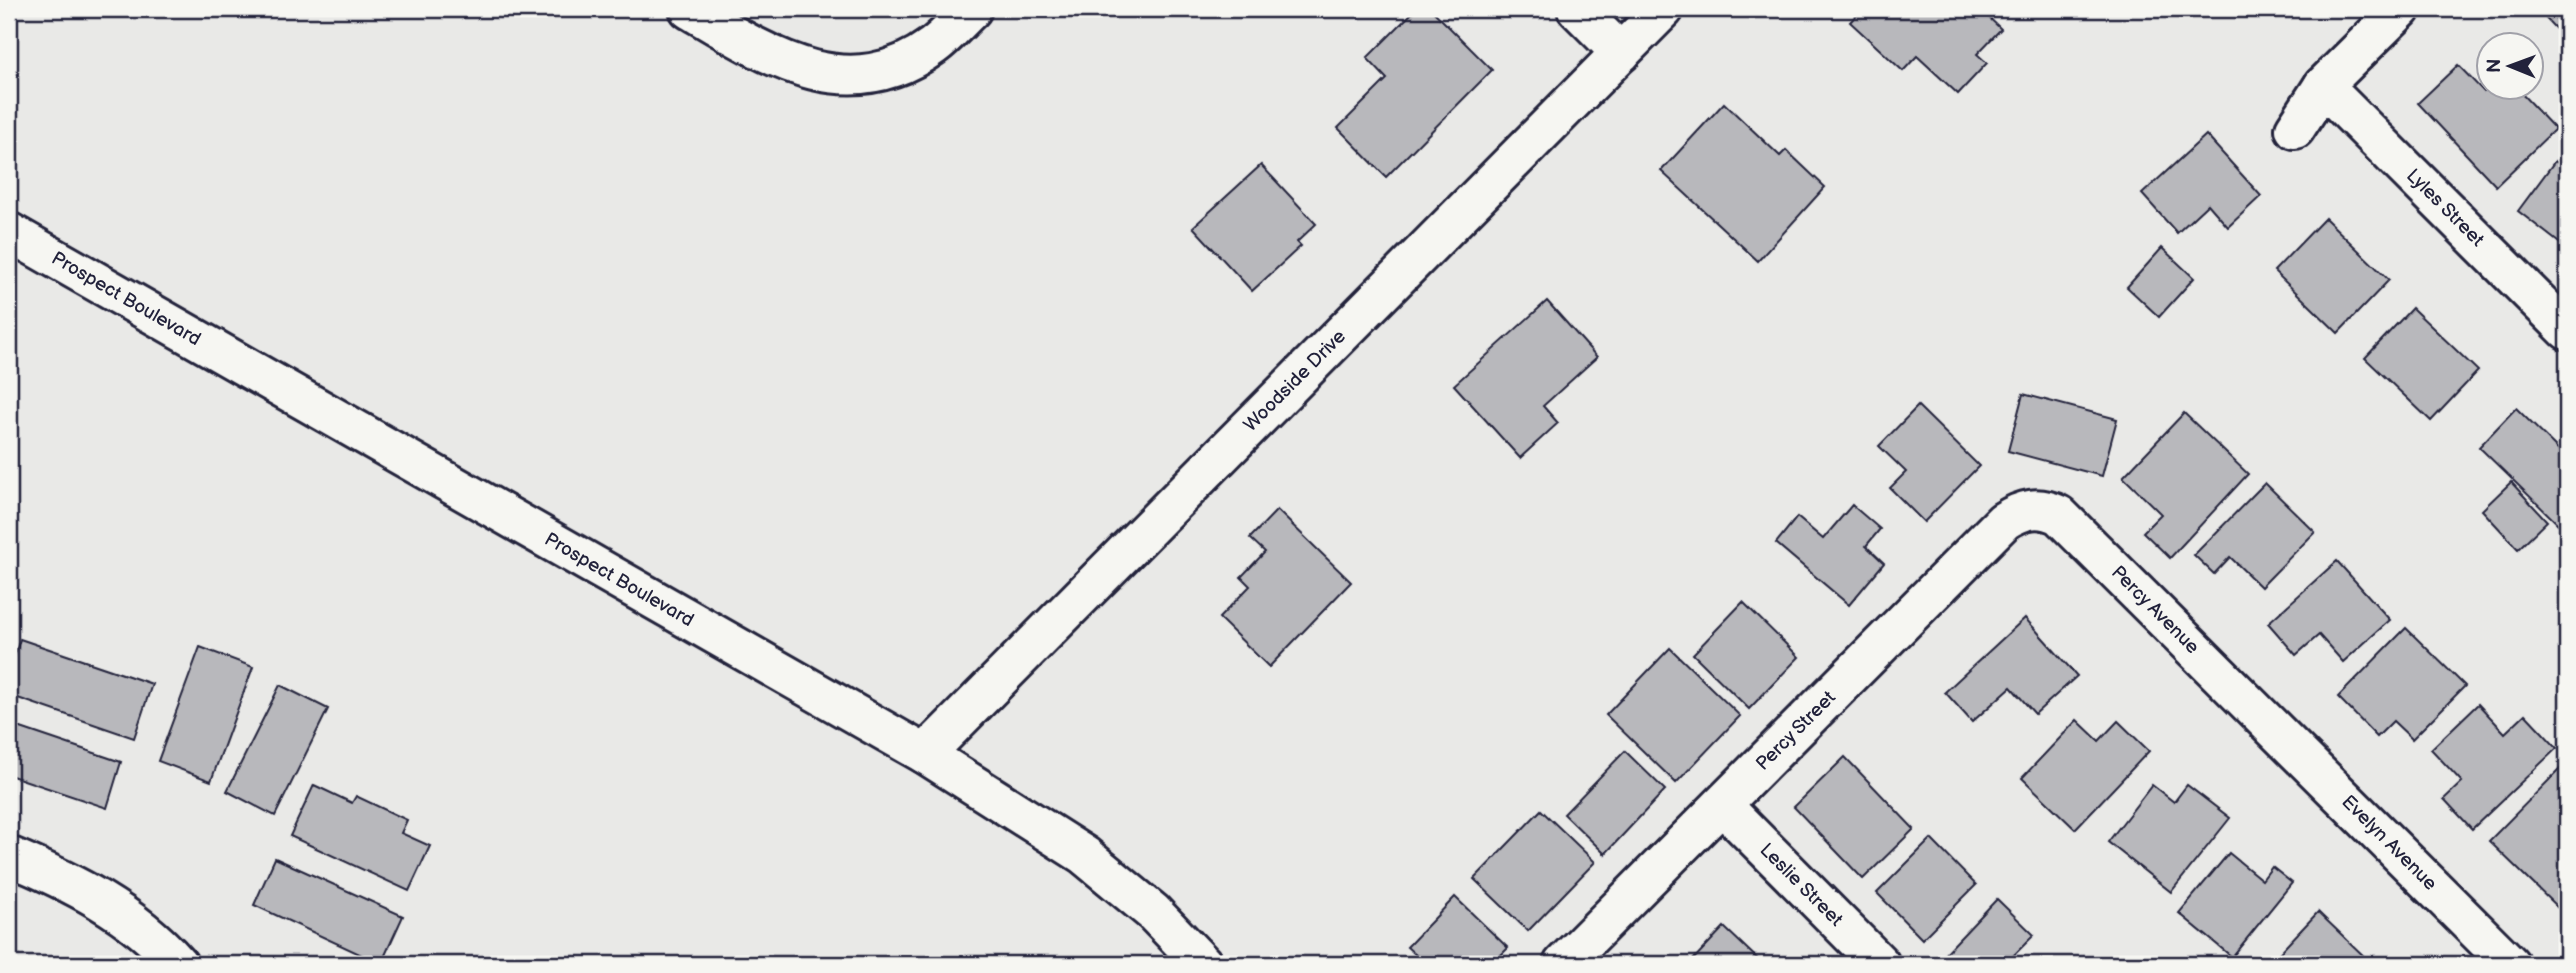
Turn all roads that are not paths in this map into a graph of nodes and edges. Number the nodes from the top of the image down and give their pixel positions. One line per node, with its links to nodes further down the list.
1 (690, 9): 2 (street)
2 (972, 9)
3 (1577, 9): 6 (street)
4 (1664, 9): 6 (street, Woodside Drive)
5 (2400, 9): 7 (street)
6 (1621, 52): 13 (street, Woodside Drive)
7 (2323, 86): 8 (street); 10 (street, Lyles Street)
8 (2295, 129)
9 (9, 232): 13 (street, Prospect Boulevard)
10 (2567, 330)
11 (2036, 508): 12 (street, Percy Avenue); 14 (street, Percy Street)
12 (2267, 722): 20 (street, Evelyn Avenue)
13 (925, 754): 17 (street, Prospect Boulevard)
14 (1722, 806): 18 (street, Percy Street); 19 (street, Leslie Street)
15 (9, 856): 16 (street)
16 (178, 964)
17 (1203, 964)
18 (1563, 964)
19 (1880, 964)
20 (2511, 964)

